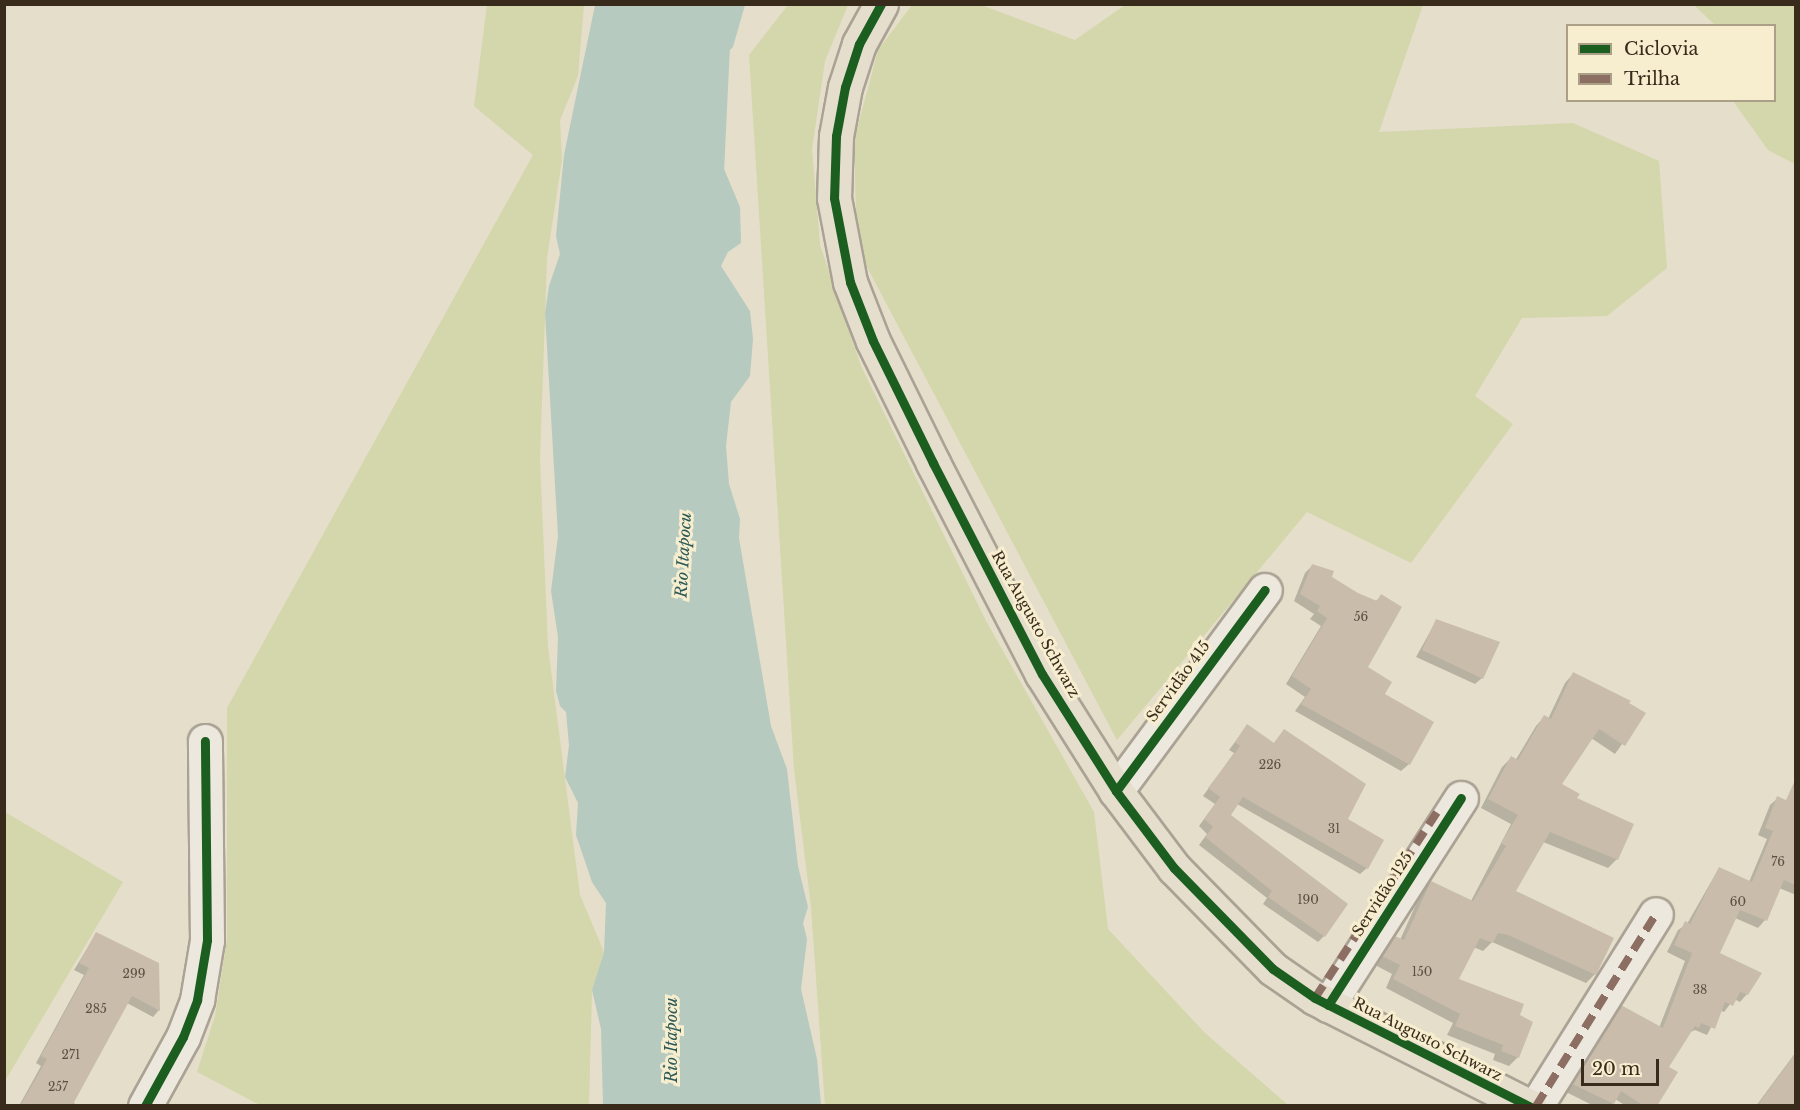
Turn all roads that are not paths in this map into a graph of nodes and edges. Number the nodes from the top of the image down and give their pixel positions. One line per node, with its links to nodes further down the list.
1 (881, 4): 4 (main road, Rua Augusto Schwarz)
2 (1264, 590): 4 (street, Servidão 415)
3 (205, 741): 8 (street)
4 (1116, 791): 7 (main road, Rua Augusto Schwarz)
5 (1451, 803): 7 (street, Servidão 125)
6 (1656, 914): 10 (street)
7 (1321, 1002): 9 (main road, Rua Augusto Schwarz)
8 (145, 1106)
9 (1529, 1106)
10 (1536, 1106)

